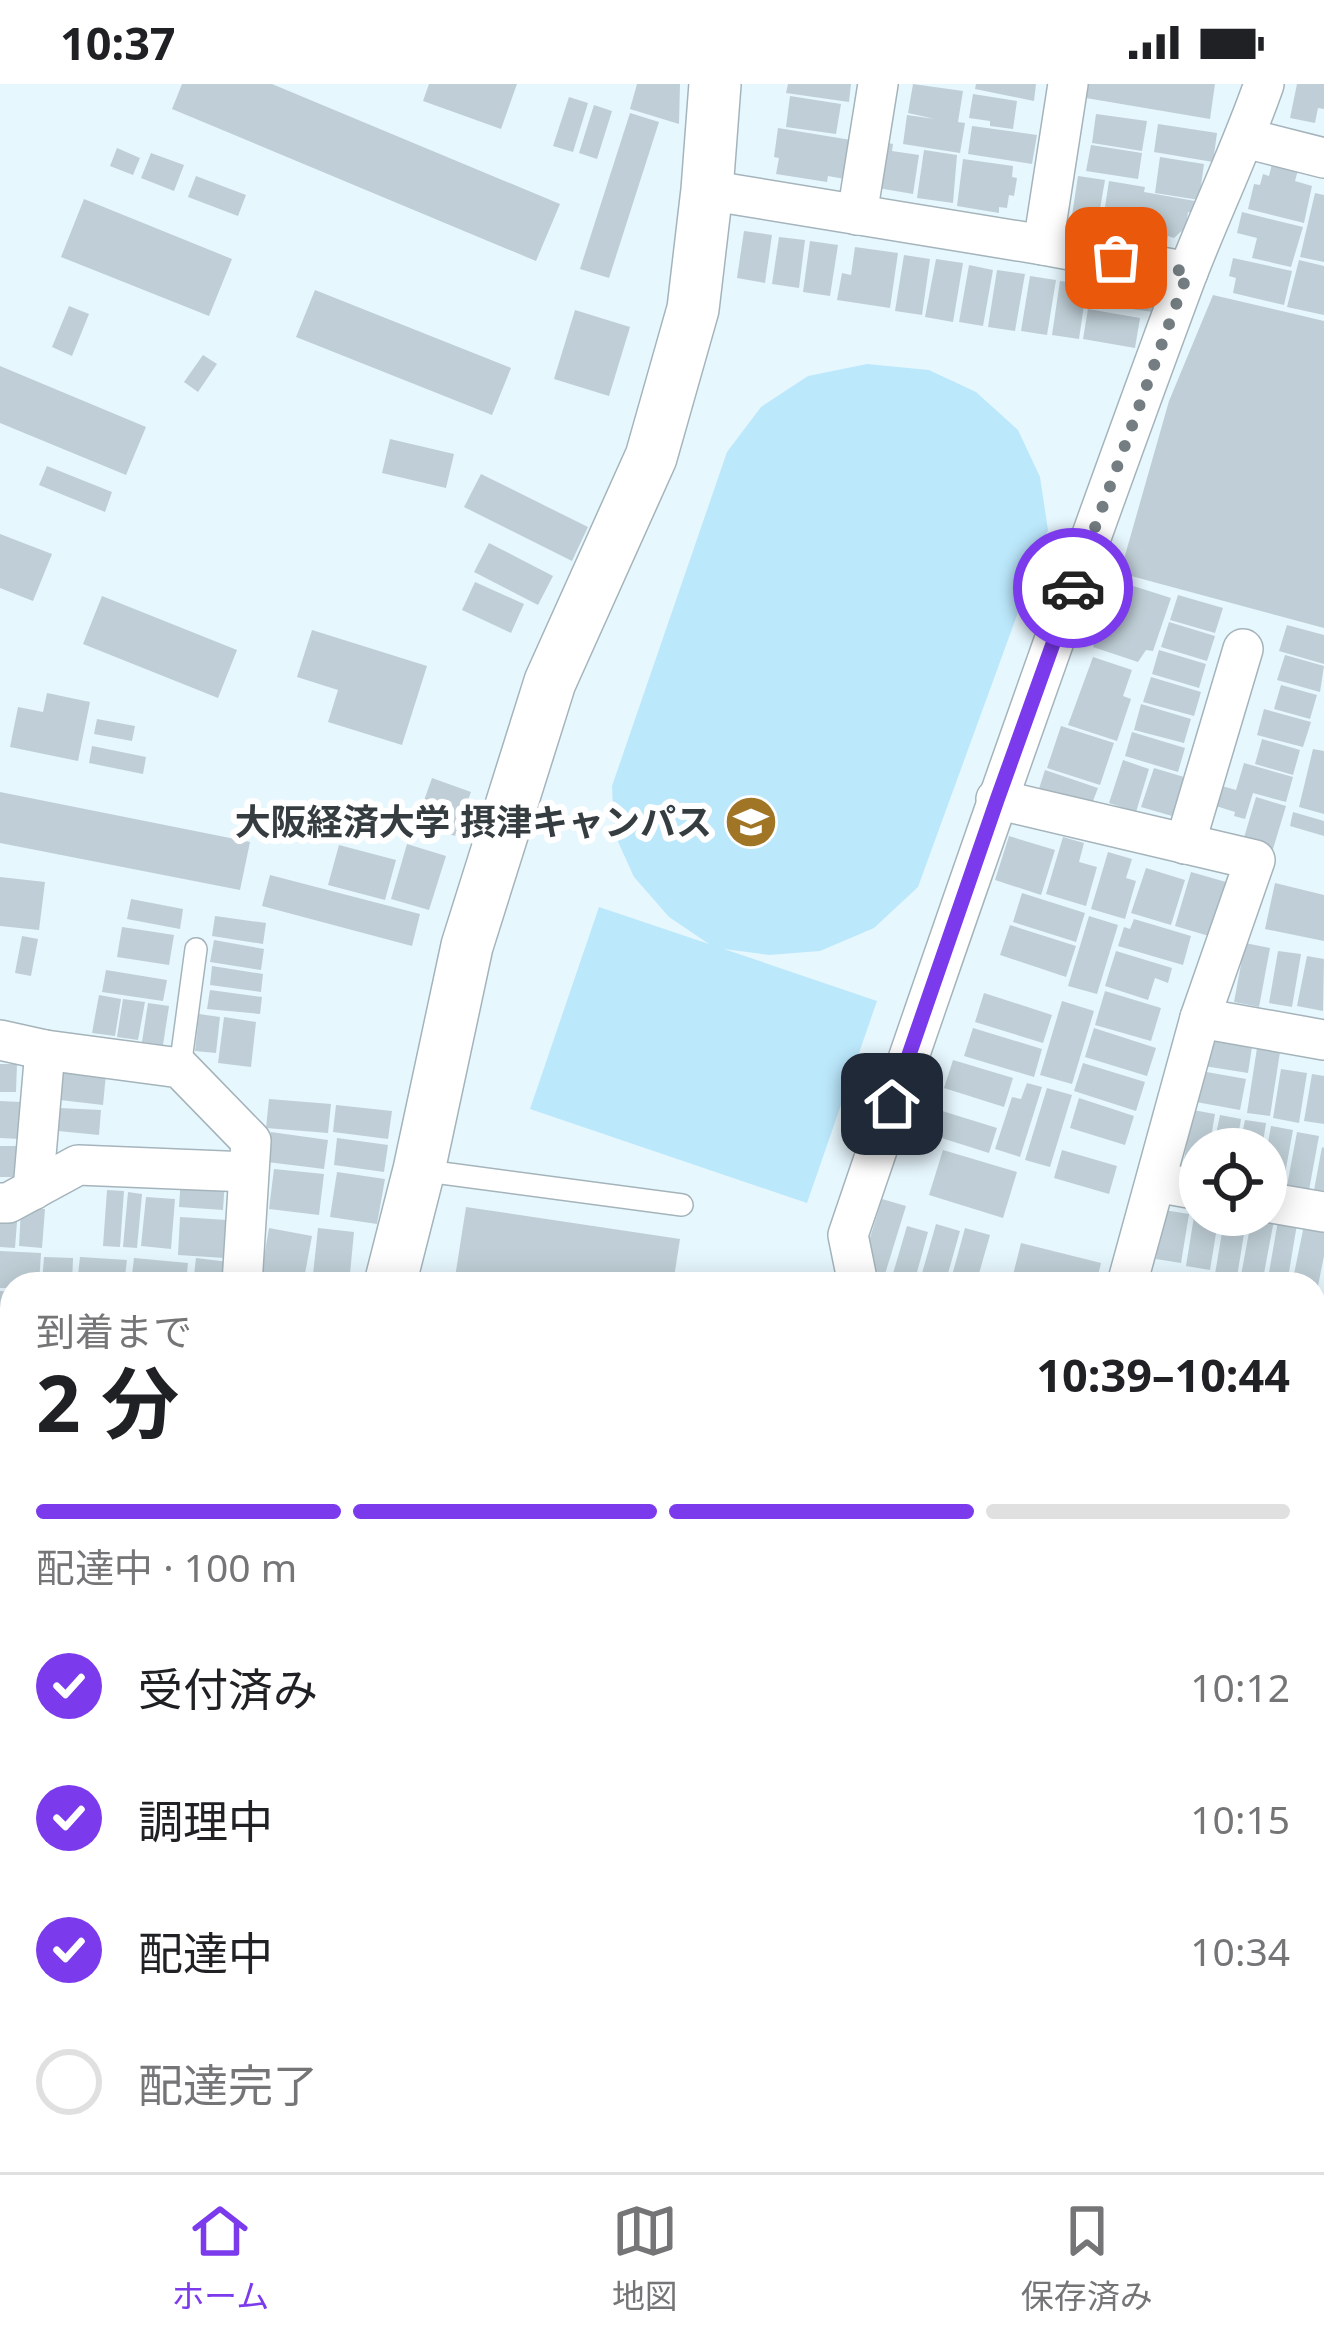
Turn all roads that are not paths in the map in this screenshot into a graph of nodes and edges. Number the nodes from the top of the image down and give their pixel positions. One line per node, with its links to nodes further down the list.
1 (715, 84): 7 (street)
2 (878, 84): 8 (street)
3 (1068, 84): 9 (street)
4 (1264, 84): 5 (street)
5 (1245, 138): 6 (street); 10 (street)
6 (1324, 158)
7 (707, 190): 8 (street); 20 (street)
8 (856, 215): 9 (street)
9 (1043, 245): 10 (street)
10 (1188, 272): 12 (street)
11 (1243, 649): 13 (street)
12 (997, 800): 13 (street); 30 (street)
13 (1185, 844): 15 (street)
14 (196, 949): 19 (lane)
15 (1200, 1018): 17 (street); 22 (street)
16 (0, 1040): 18 (street)
17 (1324, 1040)
18 (45, 1050): 19 (street); 24 (street)
19 (179, 1068): 21 (street)
20 (418, 1170): 25 (lane); 29 (street)
21 (248, 1172): 24 (street); 28 (street)
22 (1156, 1182): 23 (street); 31 (street)
23 (1179, 1186)
24 (16, 1197)
25 (682, 1205)
26 (1287, 1206): 27 (street)
27 (1324, 1212)
28 (243, 1272)
29 (393, 1272)
30 (855, 1272)
31 (1130, 1272)

